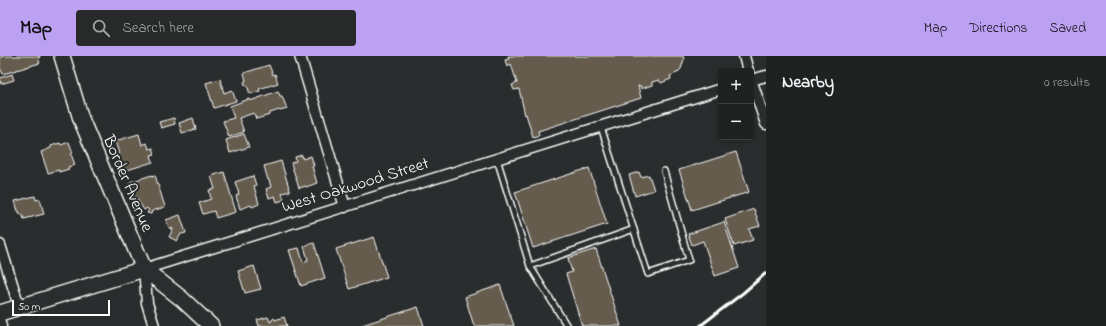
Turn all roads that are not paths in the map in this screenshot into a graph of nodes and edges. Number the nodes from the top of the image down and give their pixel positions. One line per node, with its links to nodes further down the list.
1 (62, 56): 17 (street, Border Avenue)
2 (300, 56): 13 (street)
3 (744, 56): 4 (street)
4 (747, 68)
5 (766, 76): 6 (street)
6 (754, 79)
7 (754, 89): 9 (street)
8 (718, 90): 10 (street, West Oakwood Street)
9 (766, 124)
10 (601, 127): 11 (street, West Oakwood Street); 14 (lane)
11 (497, 159): 13 (street, West Oakwood Street); 16 (lane)
12 (664, 170): 14 (lane)
13 (345, 207): 17 (street, West Oakwood Street)
14 (634, 229): 16 (lane)
15 (0, 245): 18 (street)
16 (530, 266): 24 (lane)
17 (144, 269): 18 (street, West Oakwood Street); 22 (street, Border Avenue); 23 (street)
18 (19, 306): 19 (street, West Oakwood Street)
19 (0, 312)
20 (0, 322): 21 (street)
21 (1, 326)
22 (154, 326)
23 (211, 326)
24 (567, 326)

